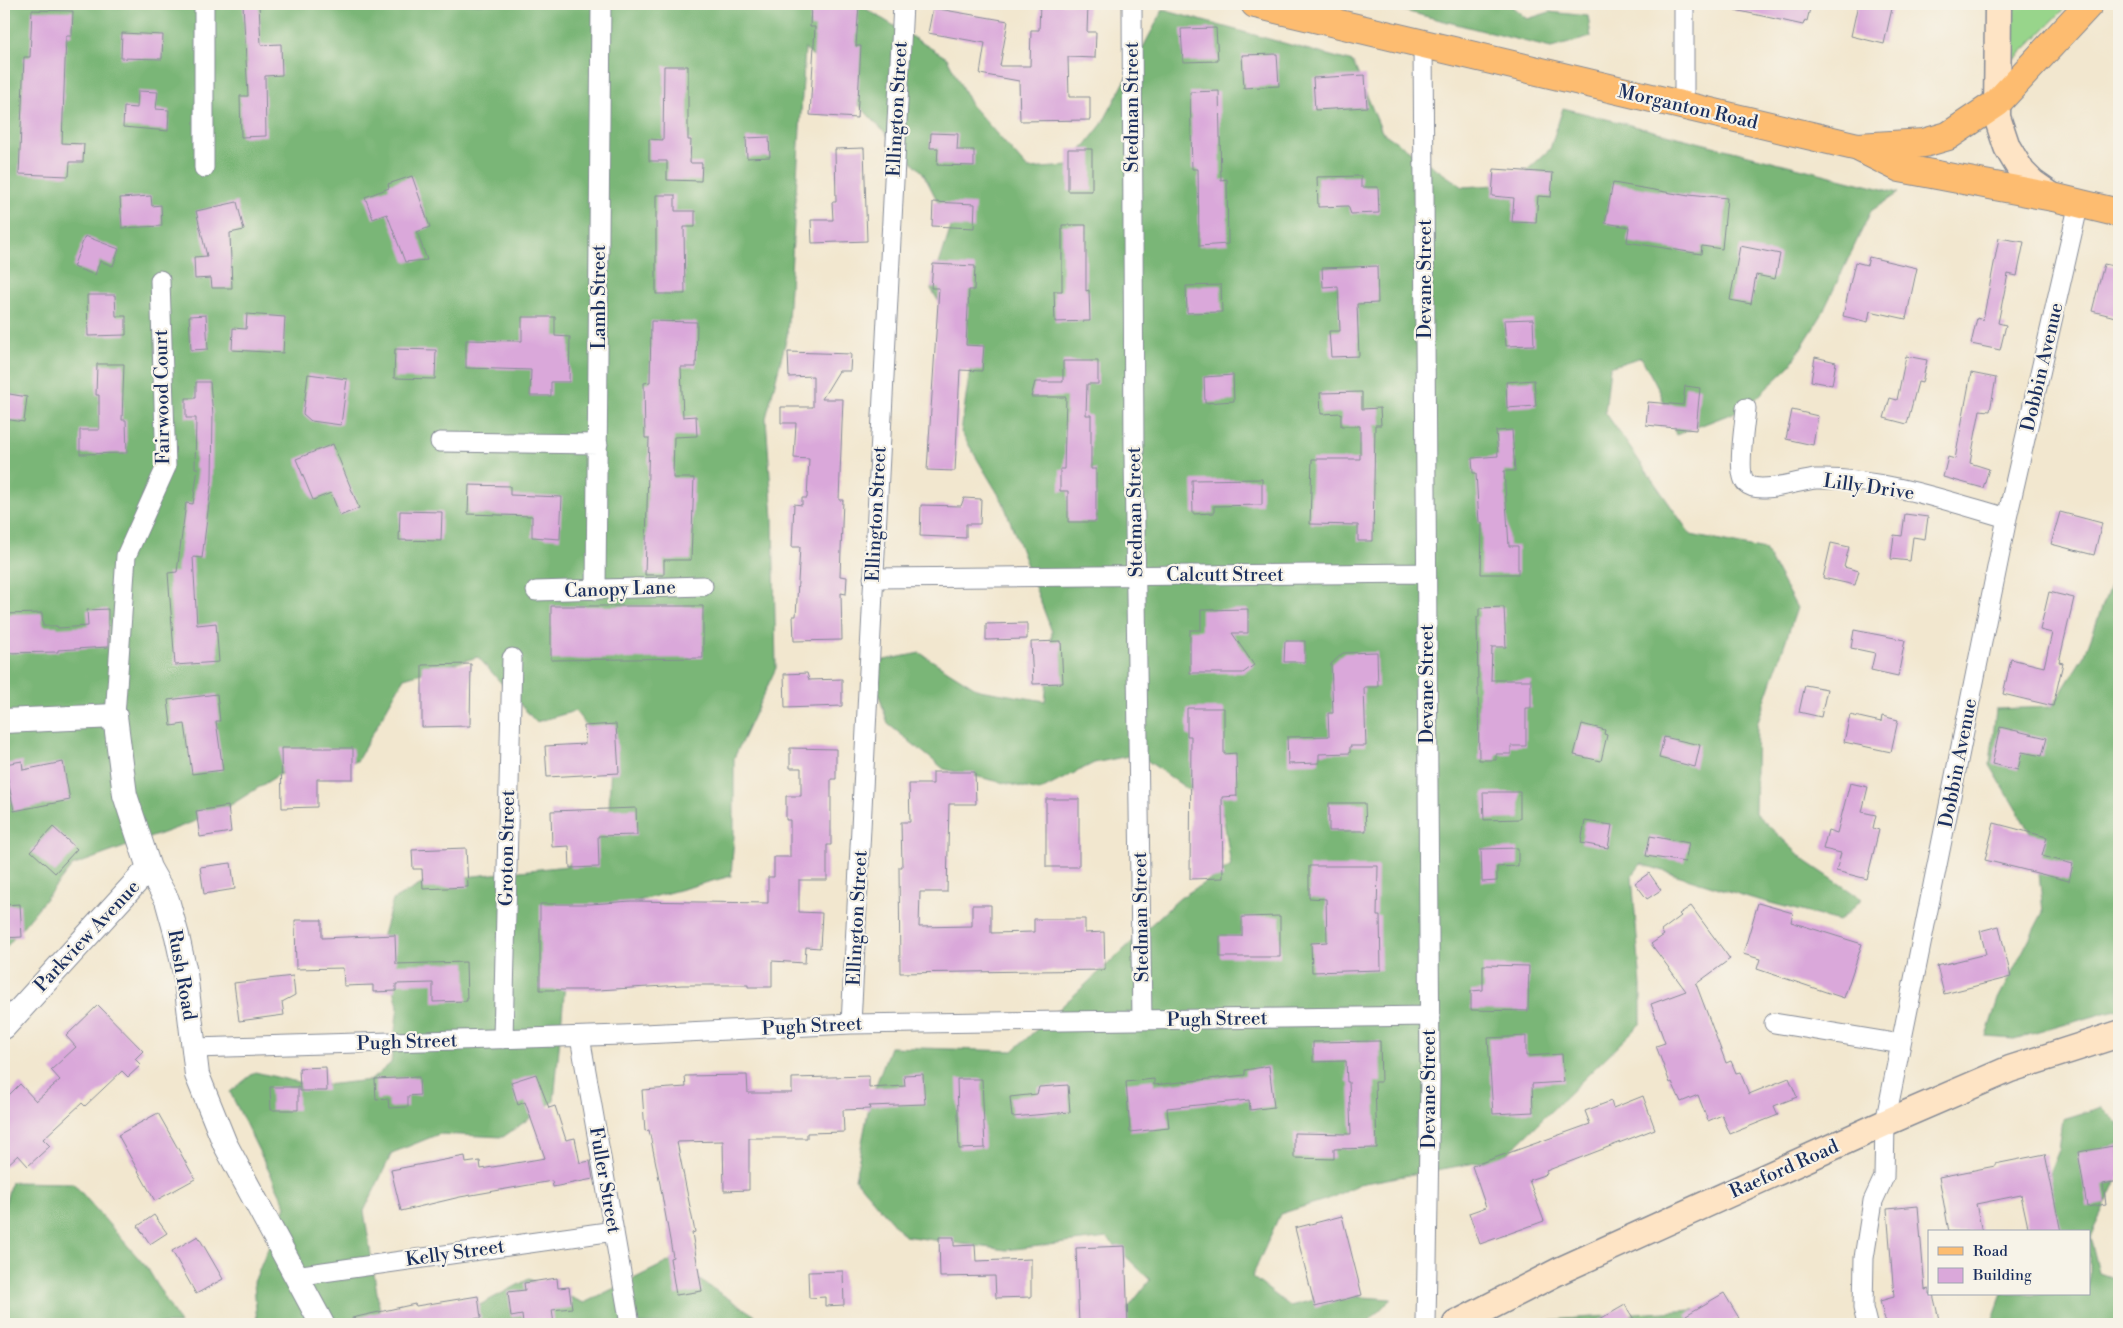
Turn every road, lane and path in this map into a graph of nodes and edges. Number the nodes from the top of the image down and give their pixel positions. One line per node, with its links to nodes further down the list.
1 (204, 4): 13 (street)
2 (601, 4): 19 (street, Lamb Street)
3 (903, 4): 23 (street, Ellington Street)
4 (1132, 4): 22 (street, Stedman Street)
5 (1255, 4): 9 (main road, Morganton Road)
6 (1684, 4): 11 (street)
7 (1998, 4): 10 (main road)
8 (2089, 4): 10 (main road)
9 (1423, 44): 11 (main road, Morganton Road); 21 (street, Devane Street)
10 (1997, 103): 12 (main road); 14 (main road)
11 (1684, 106): 12 (main road, Morganton Road)
12 (1858, 147): 14 (main road, Morganton Road)
13 (204, 168)
14 (2066, 200): 15 (main road, Morganton Road); 20 (street, Dobbin Avenue)
15 (2119, 213)
16 (160, 280): 28 (street, Fairwood Court)
17 (1746, 408): 20 (street, Lilly Drive)
18 (440, 442): 19 (street)
19 (598, 444): 25 (street, Lamb Street)
20 (2007, 518): 39 (street, Dobbin Avenue)
21 (1426, 574): 22 (street, Calcutt Street); 31 (street, Devane Street)
22 (1136, 576): 23 (street, Calcutt Street); 32 (street, Stedman Street)
23 (873, 578): 34 (street, Ellington Street)
24 (703, 586): 25 (street, Canopy Lane)
25 (596, 590): 26 (street, Canopy Lane)
26 (536, 591)
27 (512, 658): 38 (street, Groton Street)
28 (115, 716): 29 (street); 30 (street, Rush Road)
29 (4, 721)
30 (149, 868): 35 (street, Parkview Avenue); 40 (street, Rush Road)
31 (1430, 1016): 32 (street, Pugh Street); 46 (street, Devane Street)
32 (1142, 1019): 34 (street, Pugh Street)
33 (1774, 1023): 39 (street)
34 (851, 1024): 37 (street, Pugh Street)
35 (4, 1027)
36 (2119, 1034): 41 (main road, Raeford Road)
37 (580, 1036): 38 (street, Pugh Street); 42 (street, Fuller Street)
38 (503, 1039): 40 (street, Pugh Street)
39 (1901, 1044): 41 (street, Dobbin Avenue)
40 (194, 1048): 43 (street, Rush Road)
41 (1885, 1123): 47 (main road, Raeford Road); 48 (street, Dobbin Avenue)
42 (614, 1230): 43 (street, Kelly Street); 45 (street, Fuller Street)
43 (295, 1276): 44 (street, Rush Road)
44 (322, 1324)
45 (630, 1324)
46 (1426, 1324)
47 (1456, 1324)
48 (1867, 1324)

